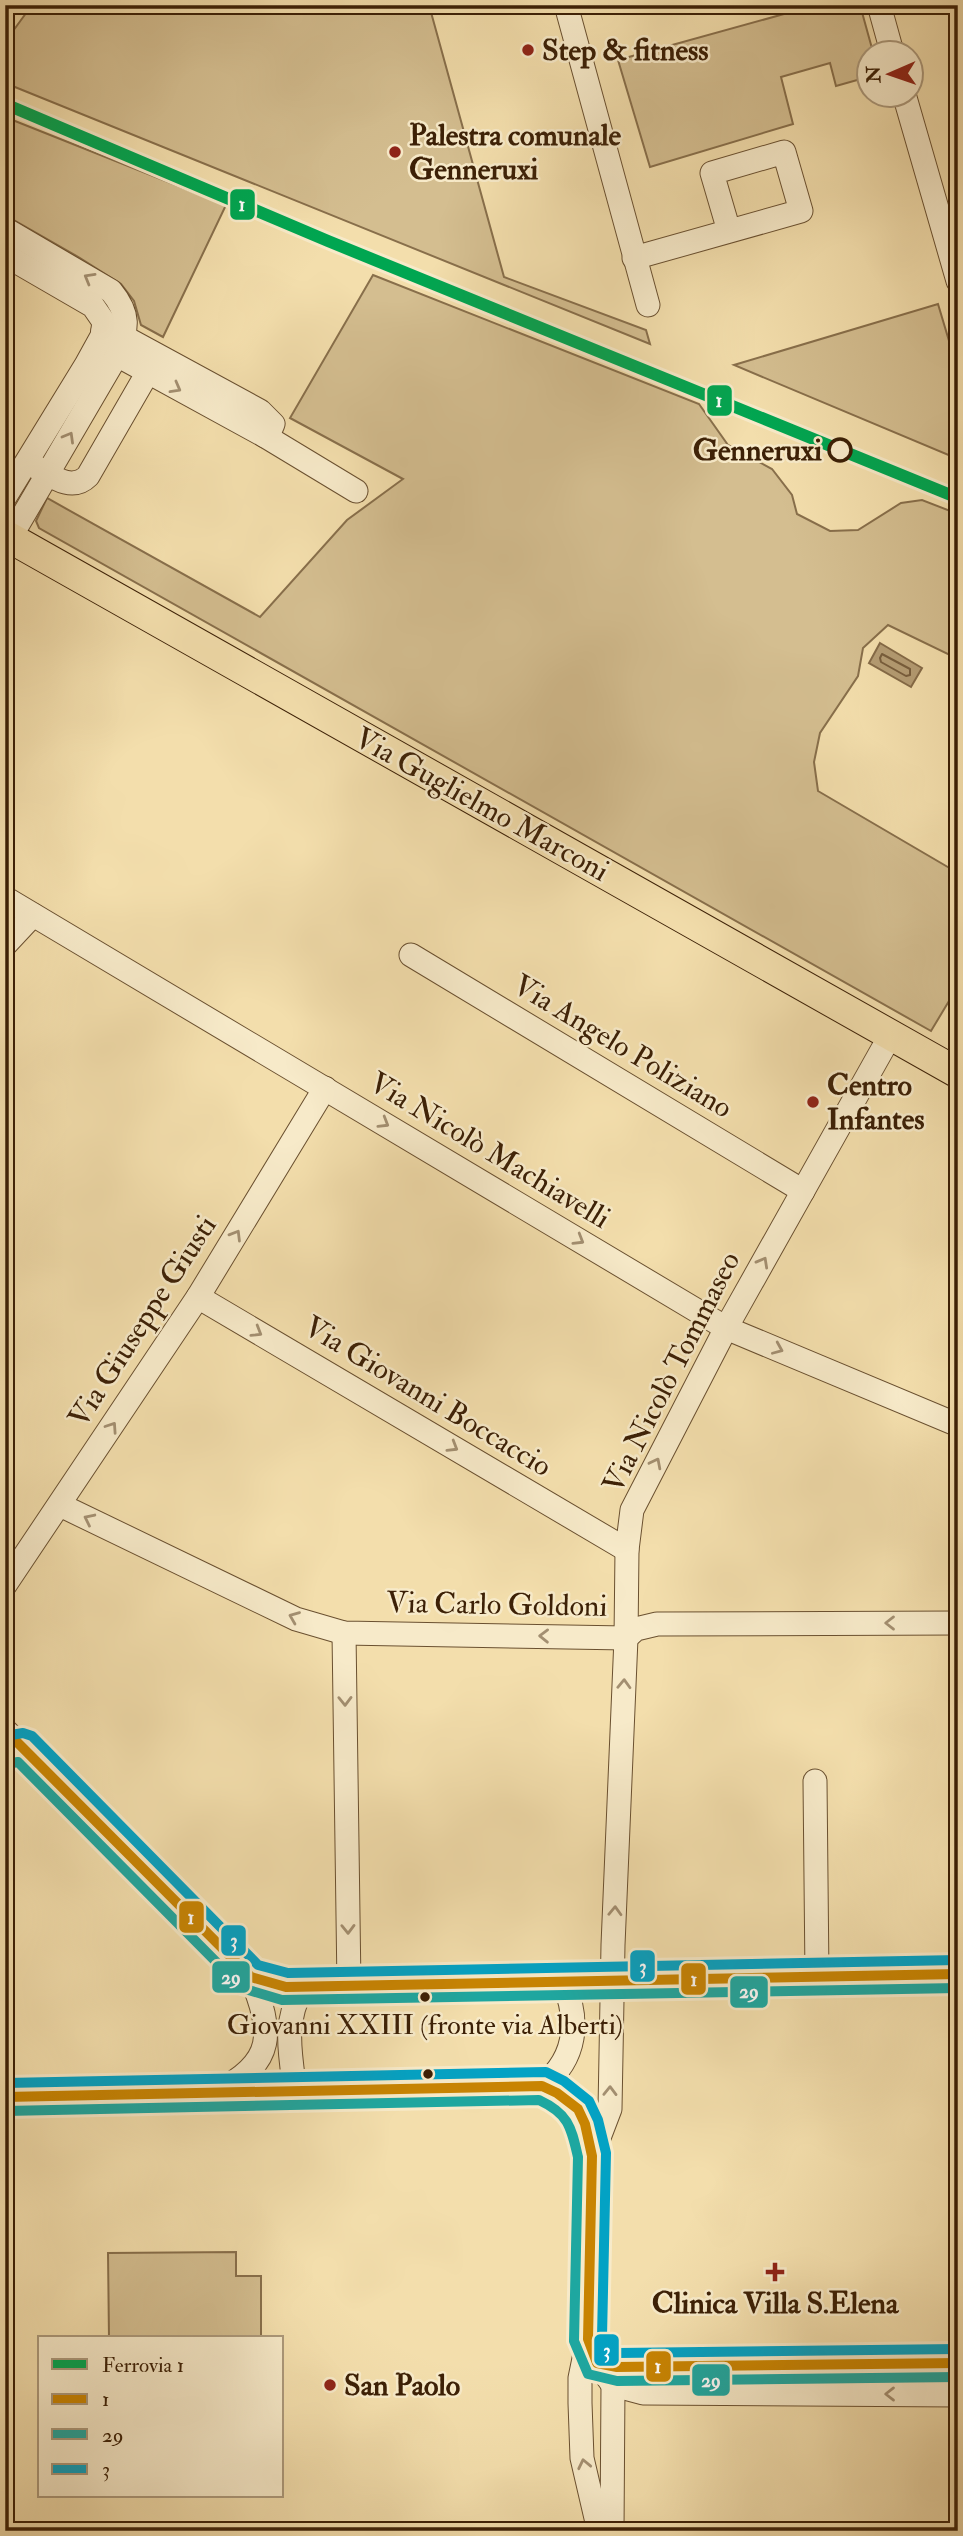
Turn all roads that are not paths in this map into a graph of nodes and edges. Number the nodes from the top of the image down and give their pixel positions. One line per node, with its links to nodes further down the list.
1 (566, 5): 8 (street)
2 (879, 5): 3 (street)
3 (888, 38)
4 (908, 108): 9 (street)
5 (5, 229): 11 (street, one-way to 5)
6 (729, 231): 8 (street)
7 (5, 255): 11 (street)
8 (634, 258): 10 (street)
9 (958, 281)
10 (648, 305)
11 (115, 335): 12 (street); 13 (street); 14 (street); 15 (street, one-way to 11)
12 (148, 372): 13 (street, one-way to 13); 15 (street)
13 (265, 436): 16 (street)
14 (27, 462): 15 (street); 17 (street)
15 (47, 474): 18 (street)
16 (356, 491)
17 (5, 497)
18 (8, 536): 23 (main road, Via Guglielmo Marconi)
19 (5, 898): 20 (street, Via Nicolò Machiavelli)
20 (33, 915): 21 (street); 25 (street, Via Nicolò Machiavelli)
21 (5, 945)
22 (411, 955): 26 (street, Via Angelo Poliziano)
23 (890, 1036): 24 (main road, Via Guglielmo Marconi); 26 (street, Via Nicolò Tommaseo)
24 (958, 1073)
25 (325, 1088): 27 (street, Via Giuseppe Giusti, one-way to 25); 28 (street, Via Nicolò Machiavelli, one-way to 28)
26 (803, 1191): 28 (street, Via Nicolò Tommaseo, one-way to 26)
27 (198, 1297): 30 (street, Via Giuseppe Giusti, one-way to 27); 31 (street, Via Giovanni Boccaccio, one-way to 31)
28 (726, 1328): 29 (street, Via Nicolò Machiavelli, one-way to 29); 31 (street, Via Nicolò Tommaseo, one-way to 28)
29 (958, 1425)
30 (60, 1505): 32 (street, Via Giuseppe Giusti); 34 (street, Via Carlo Goldoni, one-way to 30)
31 (627, 1550): 35 (street, Via Nicolò Tommaseo)
32 (5, 1585)
33 (958, 1622): 35 (street, Via Carlo Goldoni, one-way to 35)
34 (344, 1633): 35 (street, Via Carlo Goldoni, one-way to 34); 44 (street, one-way to 44)
35 (626, 1638): 42 (street, Via Nicolò Tommaseo, one-way to 35)
36 (5, 1730): 37 (street)
37 (14, 1749): 40 (street)
38 (815, 1782): 41 (street)
39 (958, 1974): 41 (street)
40 (251, 1977): 45 (street); 48 (street)
41 (817, 1977): 42 (street)
42 (613, 1979): 43 (street); 50 (street, Via Nicolò Tommaseo, one-way to 42)
43 (563, 1981): 44 (street); 46 (street)
44 (349, 1986): 45 (street)
45 (303, 1987): 47 (street)
46 (542, 2086): 47 (street); 50 (street)
47 (295, 2090): 48 (street)
48 (215, 2092): 49 (street)
49 (5, 2097)
50 (592, 2156): 51 (street)
51 (588, 2339): 52 (street); 56 (street, one-way to 51)
52 (597, 2363): 53 (street); 54 (street)
53 (958, 2363)
54 (613, 2385): 55 (street, one-way to 54); 57 (street)
55 (958, 2395)
56 (599, 2531)
57 (612, 2531)

